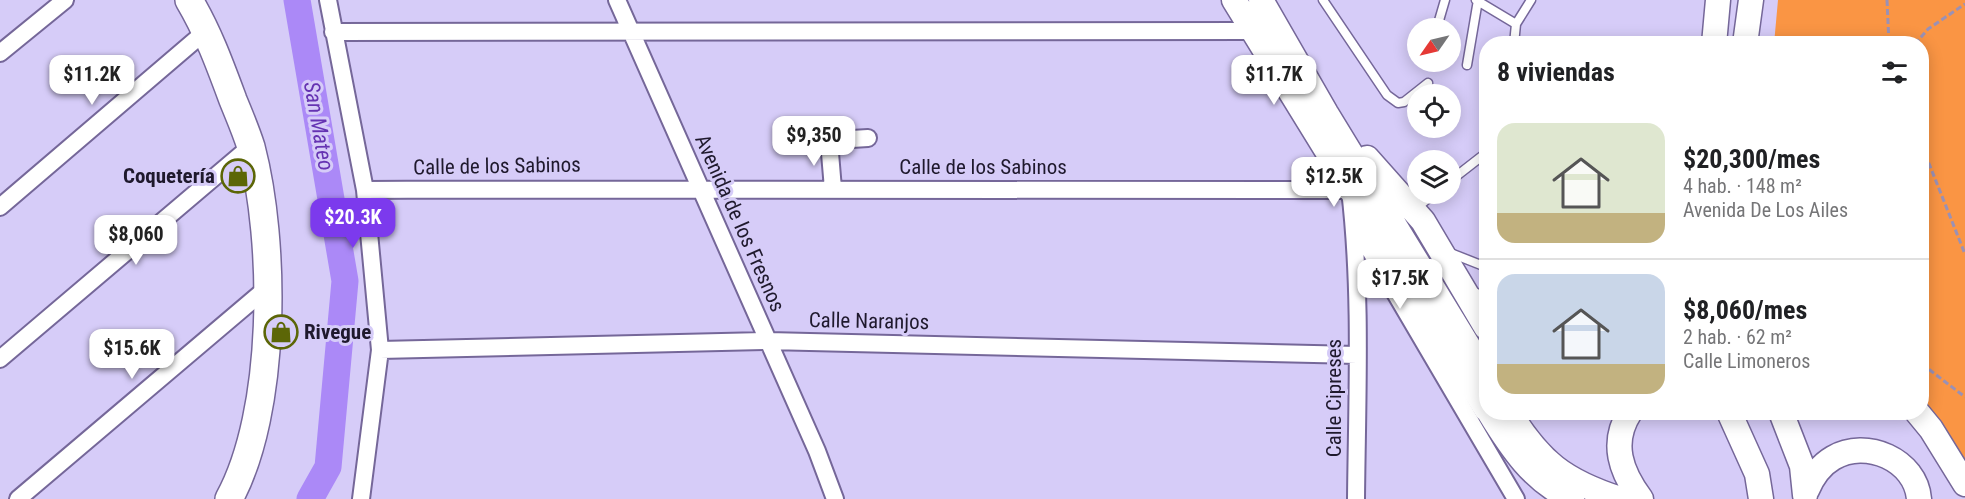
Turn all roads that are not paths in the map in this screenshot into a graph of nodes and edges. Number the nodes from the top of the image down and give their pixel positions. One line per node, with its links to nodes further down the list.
1 (65, 0): 23 (street)
2 (189, 0): 15 (main road)
3 (328, 0): 18 (street)
4 (617, 0): 16 (street, Avenida de los Fresnos)
5 (1234, 0): 17 (main road)
6 (1261, 0): 26 (main road)
7 (1323, 0): 25 (lane)
8 (1445, 0): 13 (lane)
9 (1478, 0): 14 (lane); 24 (lane)
10 (1530, 0): 14 (lane)
11 (1719, 0): 20 (main road)
12 (1750, 7): 21 (main road); 22 (main road)
13 (1440, 18)
14 (1516, 24): 19 (lane)
15 (207, 30): 30 (main road); 38 (street)
16 (631, 30): 17 (street); 18 (street); 33 (street, Avenida de los Fresnos)
17 (1252, 31): 36 (main road)
18 (333, 32): 35 (street)
19 (1515, 36)
20 (1715, 36)
21 (1746, 36)
22 (1751, 36)
23 (0, 53)
24 (1467, 65)
25 (1428, 83)
26 (1326, 113): 39 (main road); 51 (main road)
27 (868, 138): 28 (street)
28 (828, 141): 29 (street); 34 (street)
29 (804, 142)
30 (251, 146): 44 (main road); 50 (street)
31 (1479, 158): 32 (lane)
32 (1461, 172)
33 (699, 187): 34 (street, Calle de los Sabinos); 35 (street, Calle de los Sabinos); 47 (street, Avenida de los Fresnos)
34 (833, 189): 36 (street, Calle de los Sabinos)
35 (365, 190): 48 (street)
36 (1350, 190): 40 (street, Calle Cipreses); 52 (main road)
37 (1421, 204): 39 (lane)
38 (0, 207)
39 (1413, 210): 41 (main road)
40 (1353, 222): 49 (street, Calle Cipreses); 66 (street)
41 (1440, 250): 42 (lane); 43 (main road)
42 (1479, 264)
43 (1463, 286): 45 (lane); 46 (main road)
44 (268, 287): 61 (street); 62 (main road)
45 (1479, 294)
46 (1479, 315)
47 (768, 341): 48 (street, Calle Naranjos); 49 (street, Calle Naranjos); 64 (street, Avenida de los Fresnos)
48 (380, 350): 63 (street)
49 (1357, 355): 65 (street, Calle Cipreses)
50 (0, 359)
51 (1479, 364)
52 (1479, 397)
53 (1494, 420): 67 (main road)
54 (1514, 420): 68 (main road)
55 (1626, 420): 69 (main road)
56 (1732, 420): 70 (main road)
57 (1784, 420): 60 (main road)
58 (1924, 420): 59 (main road)
59 (1965, 484)
60 (1806, 495): 71 (main road)
61 (18, 499)
62 (229, 499)
63 (361, 499)
64 (835, 499)
65 (1356, 499)
66 (1516, 499)
67 (1572, 499)
68 (1620, 499)
69 (1641, 499)
70 (1761, 499)
71 (1919, 499)

